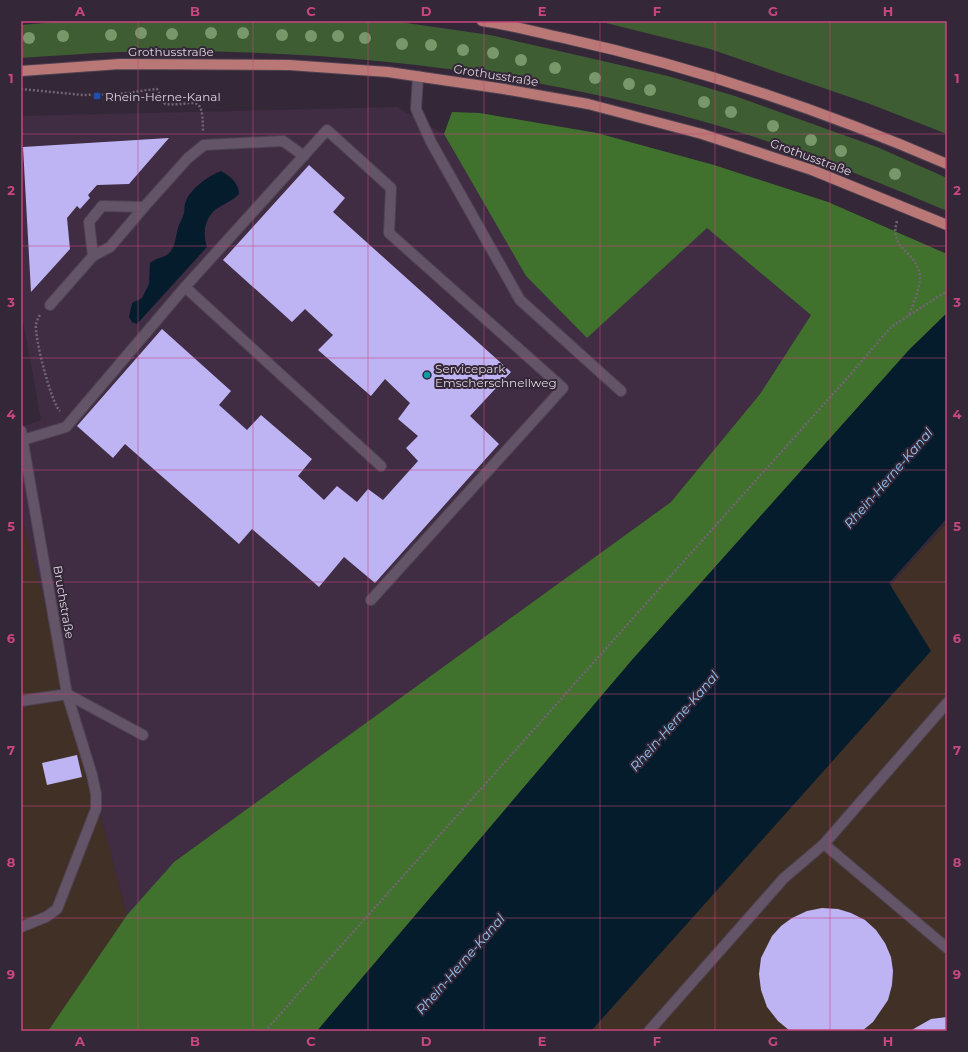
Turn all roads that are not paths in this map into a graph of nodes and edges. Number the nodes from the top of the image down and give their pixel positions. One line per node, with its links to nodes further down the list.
1 (482, 21): 5 (main road)
2 (21, 71): 3 (main road, Grothusstraße)
3 (418, 76): 7 (main road, Grothusstraße); 11 (street)
4 (304, 156): 6 (street); 9 (street); 14 (street)
5 (947, 164)
6 (144, 207): 8 (street); 8 (street)
7 (947, 225)
8 (93, 256): 10 (street)
9 (185, 287): 12 (street); 13 (street)
10 (50, 305)
11 (621, 391)
12 (22, 435): 15 (street, Bruchstraße)
13 (381, 466)
14 (371, 600)
15 (67, 694): 16 (street); 18 (street); 20 (street, Bruchstraße)
16 (21, 702)
17 (947, 703): 19 (street)
18 (144, 736)
19 (824, 844): 21 (street); 22 (street)
20 (21, 927)
21 (947, 948)
22 (649, 1031)

